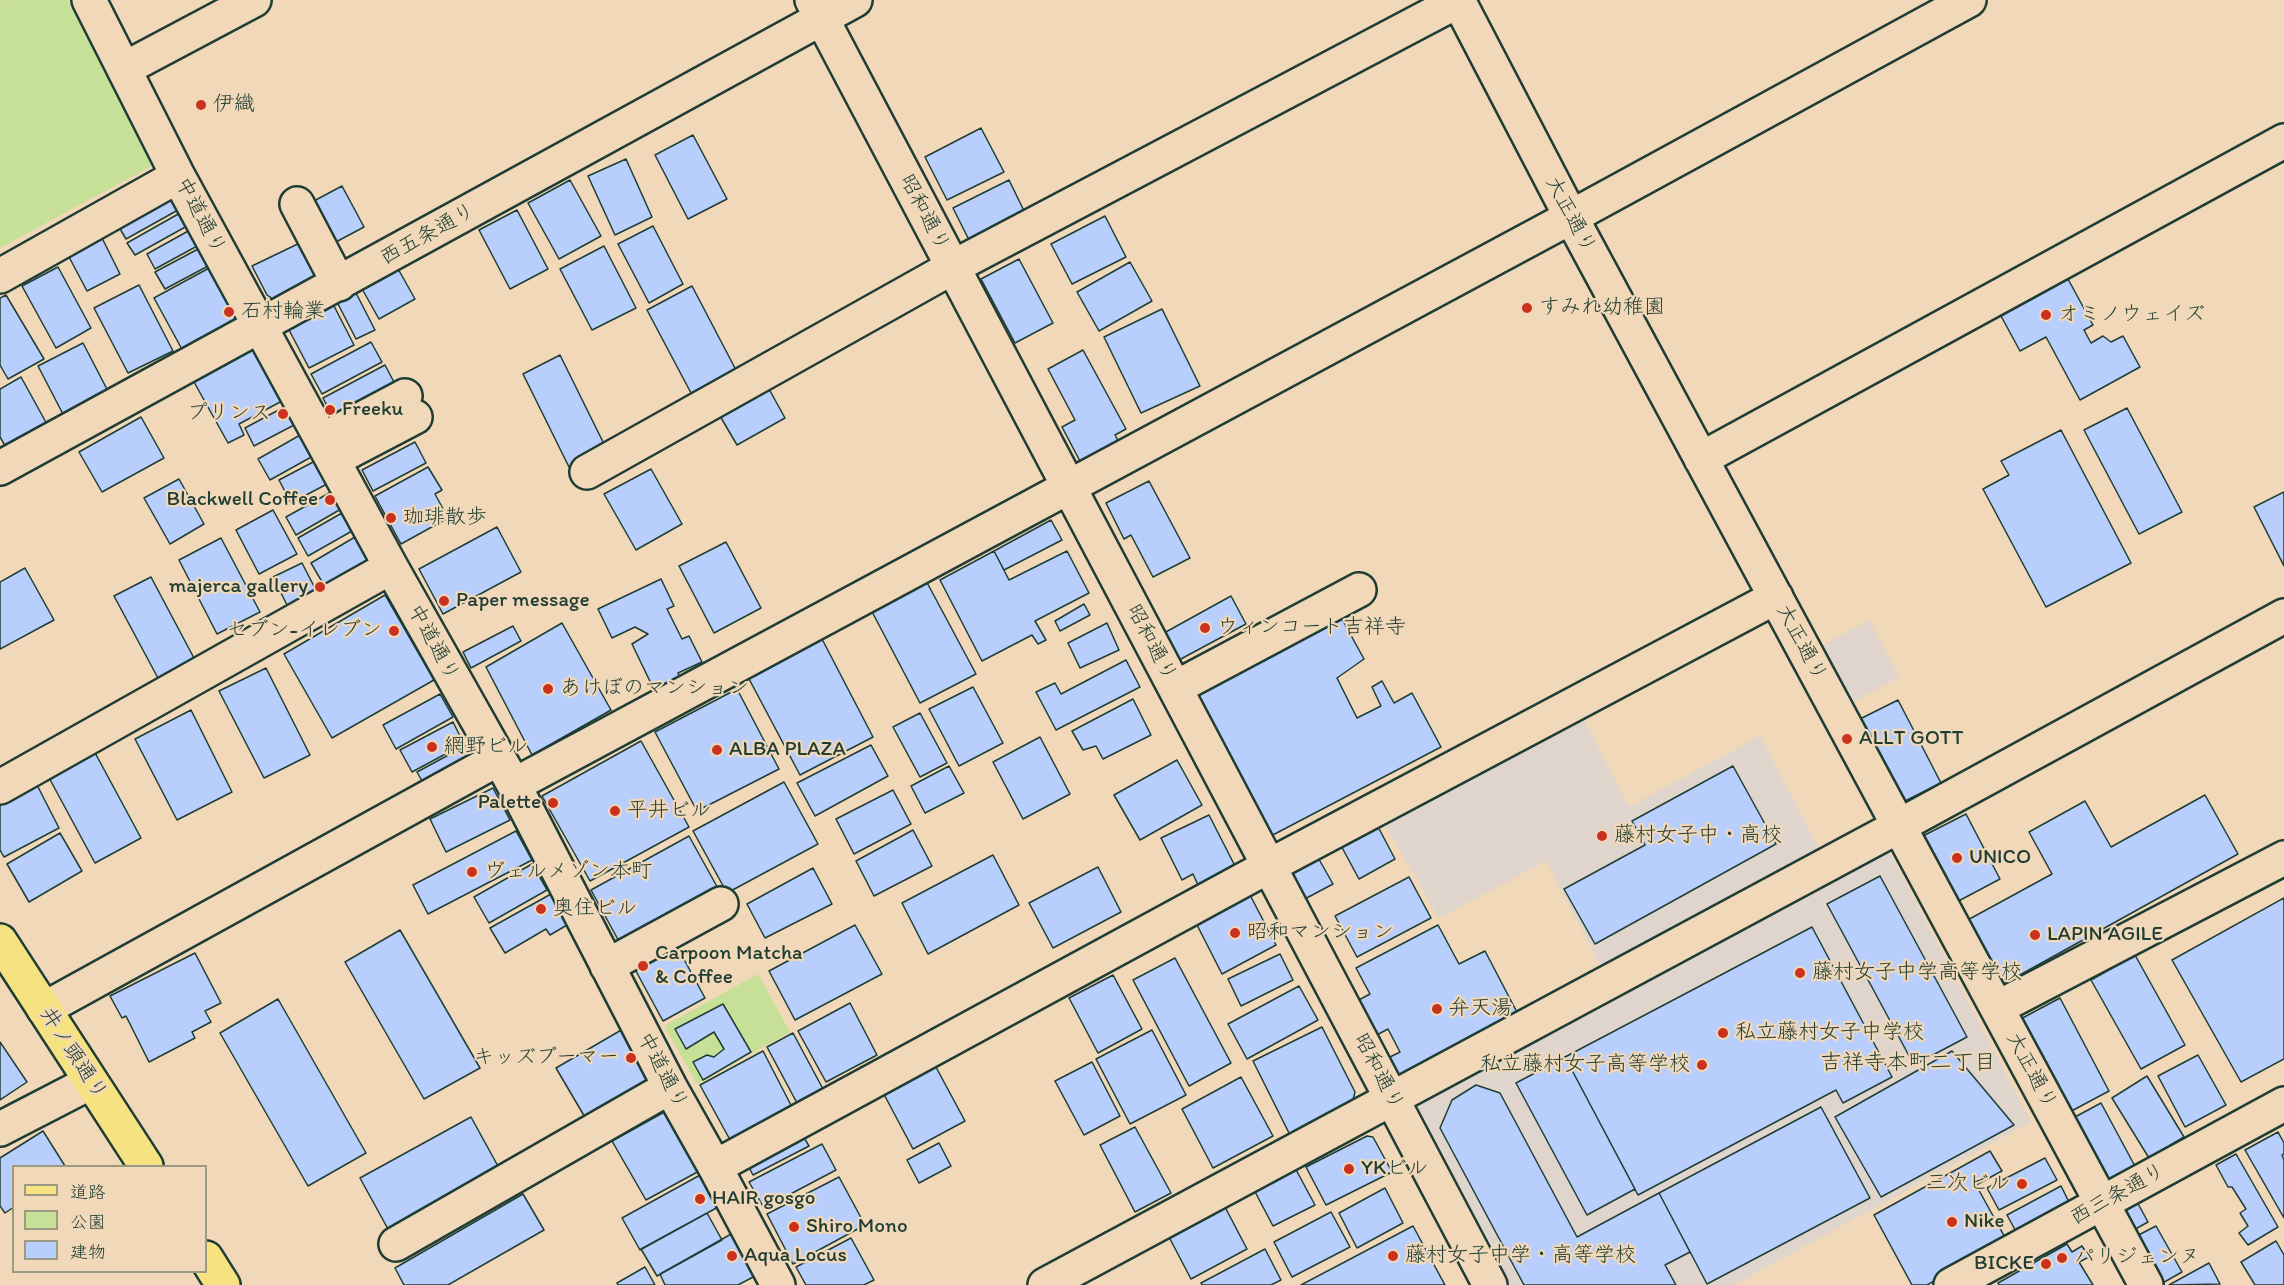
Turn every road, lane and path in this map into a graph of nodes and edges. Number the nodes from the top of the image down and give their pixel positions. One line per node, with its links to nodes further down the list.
1 (88, 0): 7 (street, 中道通り)
2 (254, 0): 7 (street)
3 (855, 0): 6 (street, 西五条通り)
4 (1459, 0): 11 (street, 大正通り); 12 (street)
5 (1969, 0): 11 (street)
6 (817, 9): 12 (street, 昭和通り); 14 (street, 西五条通り)
7 (124, 69): 9 (street, 中道通り)
8 (2284, 141): 18 (street)
9 (178, 176): 13 (street); 15 (street, 中道通り)
10 (297, 204): 14 (street)
11 (1571, 217): 18 (street, 大正通り); 21 (street)
12 (952, 267): 20 (street); 21 (street, 昭和通り)
13 (0, 276)
14 (339, 284): 15 (street, 西五条通り)
15 (260, 327): 17 (street, 中道通り); 19 (street, 西五条通り)
16 (410, 406): 17 (street)
17 (328, 450): 22 (street, 中道通り)
18 (1701, 459): 24 (street, 大正通り)
19 (0, 468)
20 (587, 472)
21 (1068, 486): 26 (street, 昭和通り); 27 (street)
22 (392, 567): 27 (street, 中道通り); 28 (street)
23 (1359, 590): 26 (street)
24 (1776, 597): 29 (street, 大正通り); 31 (street)
25 (2284, 616): 29 (street)
26 (1175, 688): 31 (street, 昭和通り)
27 (506, 772): 34 (street, 中道通り); 36 (street)
28 (0, 787)
29 (1899, 826): 35 (street, 大正通り); 39 (street)
30 (2284, 858): 35 (street)
31 (1269, 866): 39 (street, 昭和通り); 43 (street)
32 (721, 904): 34 (street)
33 (0, 942): 36 (main road, 井ノ頭通り)
34 (607, 966): 38 (street, 中道通り)
35 (1997, 1008): 44 (street, 大正通り)
36 (44, 1009): 37 (main road, 井ノ頭通り)
37 (91, 1082): 41 (street); 42 (main road, 井ノ頭通り)
38 (670, 1087): 43 (street, 中道通り); 45 (street)
39 (1392, 1099): 49 (street); 50 (street, 昭和通り)
40 (2284, 1104): 44 (street, 西三条通り)
41 (0, 1129)
42 (145, 1165)
43 (716, 1167): 47 (street, 中道通り)
44 (2102, 1203): 51 (street, 西三条通り); 52 (street, 大正通り)
45 (396, 1244)
46 (207, 1260): 48 (main road)
47 (776, 1284)
48 (223, 1285)
49 (1045, 1285)
50 (1490, 1285)
51 (1952, 1285)
52 (2146, 1285)

